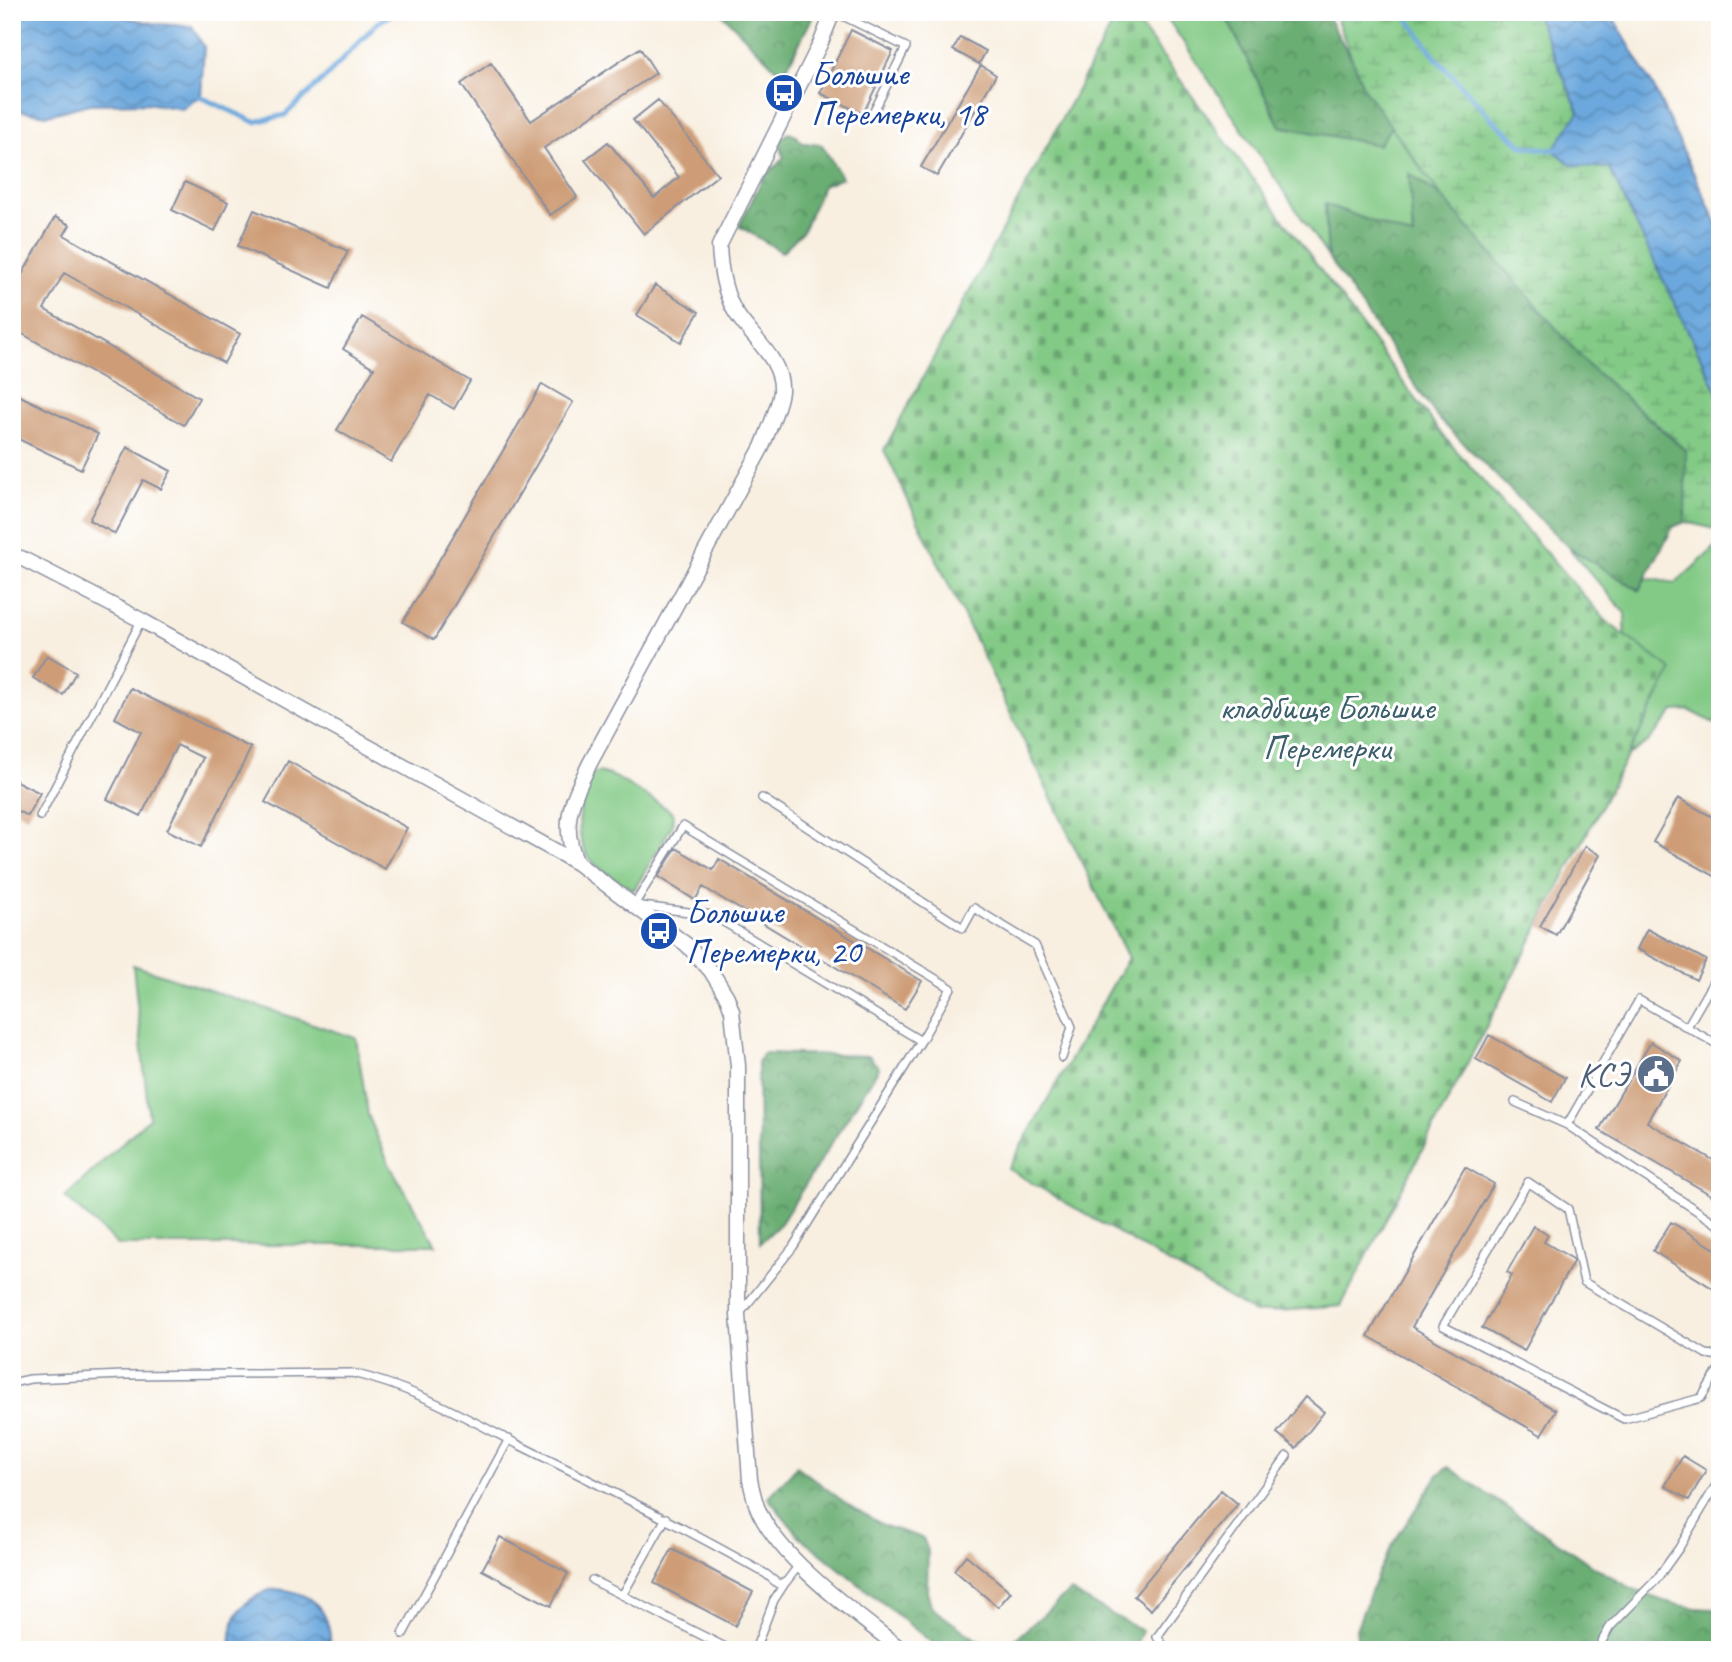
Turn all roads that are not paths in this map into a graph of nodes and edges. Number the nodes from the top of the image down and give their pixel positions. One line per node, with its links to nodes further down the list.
1 (834, 12): 2 (lane); 7 (street)
2 (873, 114)
3 (17, 558): 4 (street)
4 (141, 620): 6 (lane); 7 (street)
5 (762, 799): 13 (lane)
6 (40, 816)
7 (577, 863): 8 (street)
8 (634, 905): 11 (lane); 11 (lane); 17 (street)
9 (1720, 970): 10 (lane)
10 (1687, 1027): 12 (lane); 15 (lane)
11 (921, 1041): 17 (lane)
12 (1720, 1046)
13 (1062, 1058)
14 (1516, 1102): 15 (lane)
15 (1567, 1125): 16 (lane)
16 (1720, 1226)
17 (738, 1315): 25 (street)
18 (1720, 1356): 19 (lane)
19 (1720, 1368)
20 (12, 1383): 21 (lane)
21 (509, 1439): 24 (lane); 29 (lane)
22 (1287, 1456): 33 (lane)
23 (1720, 1478): 34 (lane)
24 (666, 1518): 27 (lane); 28 (lane)
25 (799, 1565): 27 (lane); 32 (street)
26 (592, 1580): 28 (lane)
27 (786, 1582): 31 (lane)
28 (622, 1594): 30 (lane)
29 (403, 1634)
30 (731, 1650)
31 (755, 1650)
32 (902, 1650)
33 (1167, 1650)
34 (1597, 1650)

